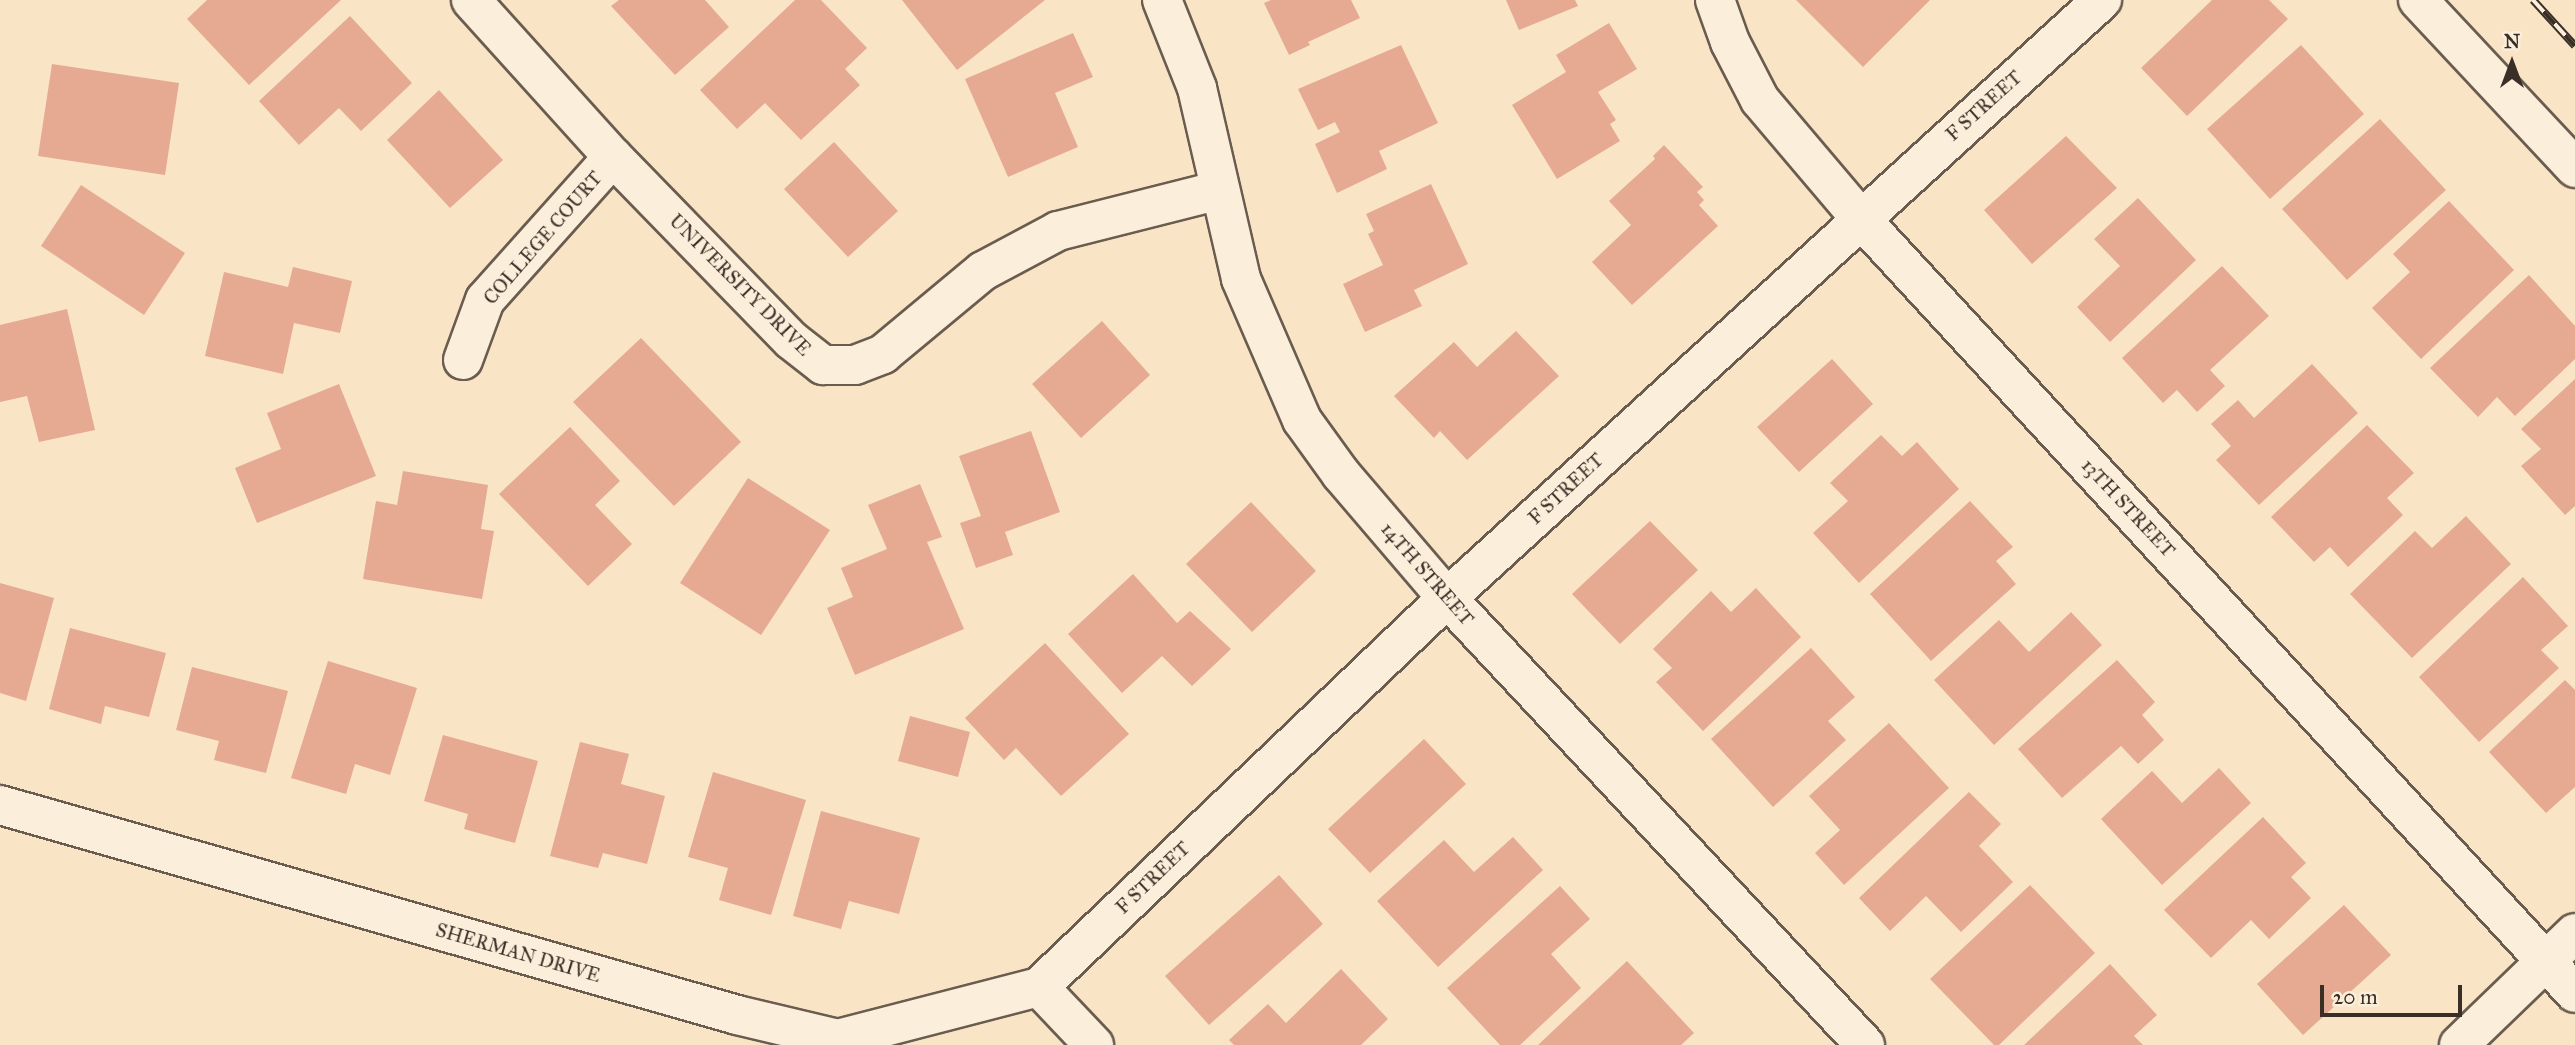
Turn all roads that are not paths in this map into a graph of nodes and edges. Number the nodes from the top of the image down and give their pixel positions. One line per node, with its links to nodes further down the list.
1 (471, 0): 6 (street, UNIVERSITY DRIVE)
2 (1162, 0): 8 (street, 14TH STREET)
3 (1715, 0): 9 (street, 13TH STREET)
4 (2102, 0): 9 (street, F STREET)
5 (2418, 0): 7 (street)
6 (613, 157): 8 (street, UNIVERSITY DRIVE); 10 (street, COLLEGE COURT)
7 (2575, 168)
8 (1220, 190): 11 (street, 14TH STREET)
9 (1860, 218): 11 (street, F STREET); 14 (street, 13TH STREET)
10 (463, 360)
11 (1447, 598): 15 (street, F STREET); 18 (street, 14TH STREET)
12 (0, 805): 15 (street, SHERMAN DRIVE)
13 (2575, 933): 14 (street)
14 (2545, 961): 16 (street, 13TH STREET); 19 (street)
15 (1039, 986): 17 (street)
16 (2575, 993)
17 (1094, 1045)
18 (1865, 1045)
19 (2459, 1045)

